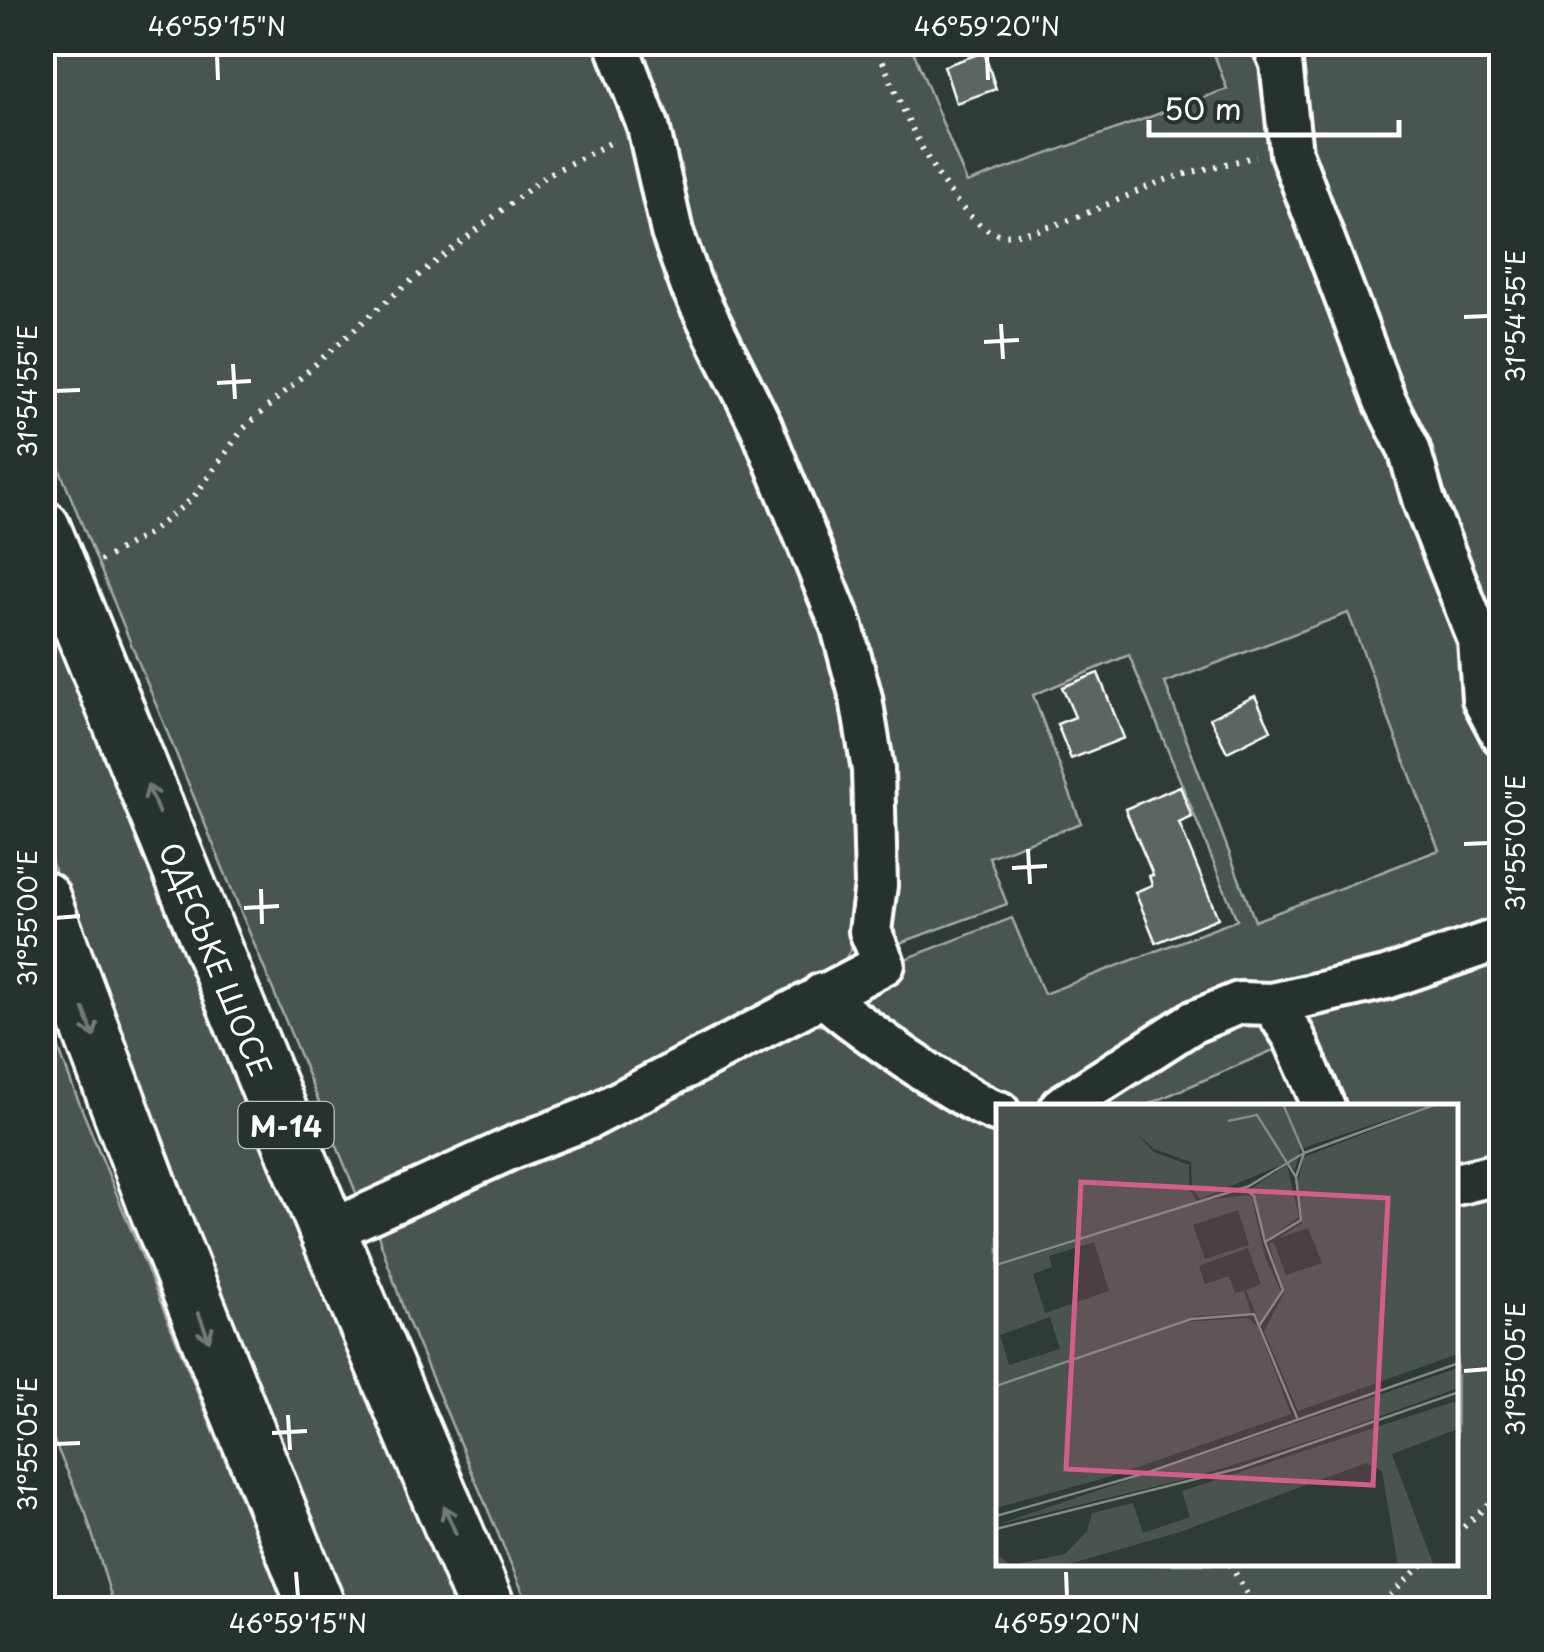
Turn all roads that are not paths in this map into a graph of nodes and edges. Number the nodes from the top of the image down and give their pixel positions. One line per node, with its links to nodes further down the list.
1 (616, 42): 7 (lane)
2 (1272, 42): 4 (lane)
3 (52, 552): 14 (highway, ОДЕСЬКЕ ШОСЕ / М-14, one-way to 3)
4 (1502, 735)
5 (42, 899): 15 (highway, one-way to 15)
6 (1502, 938): 8 (lane)
7 (822, 994): 11 (lane); 14 (lane)
8 (1272, 1004): 9 (lane); 10 (lane)
9 (1067, 1104)
10 (1323, 1104)
11 (996, 1111)
12 (1502, 1173): 13 (lane)
13 (1459, 1183)
14 (328, 1232): 16 (highway, ОДЕСЬКЕ ШОСЕ / М-14, one-way to 14)
15 (318, 1610)
16 (488, 1610)

